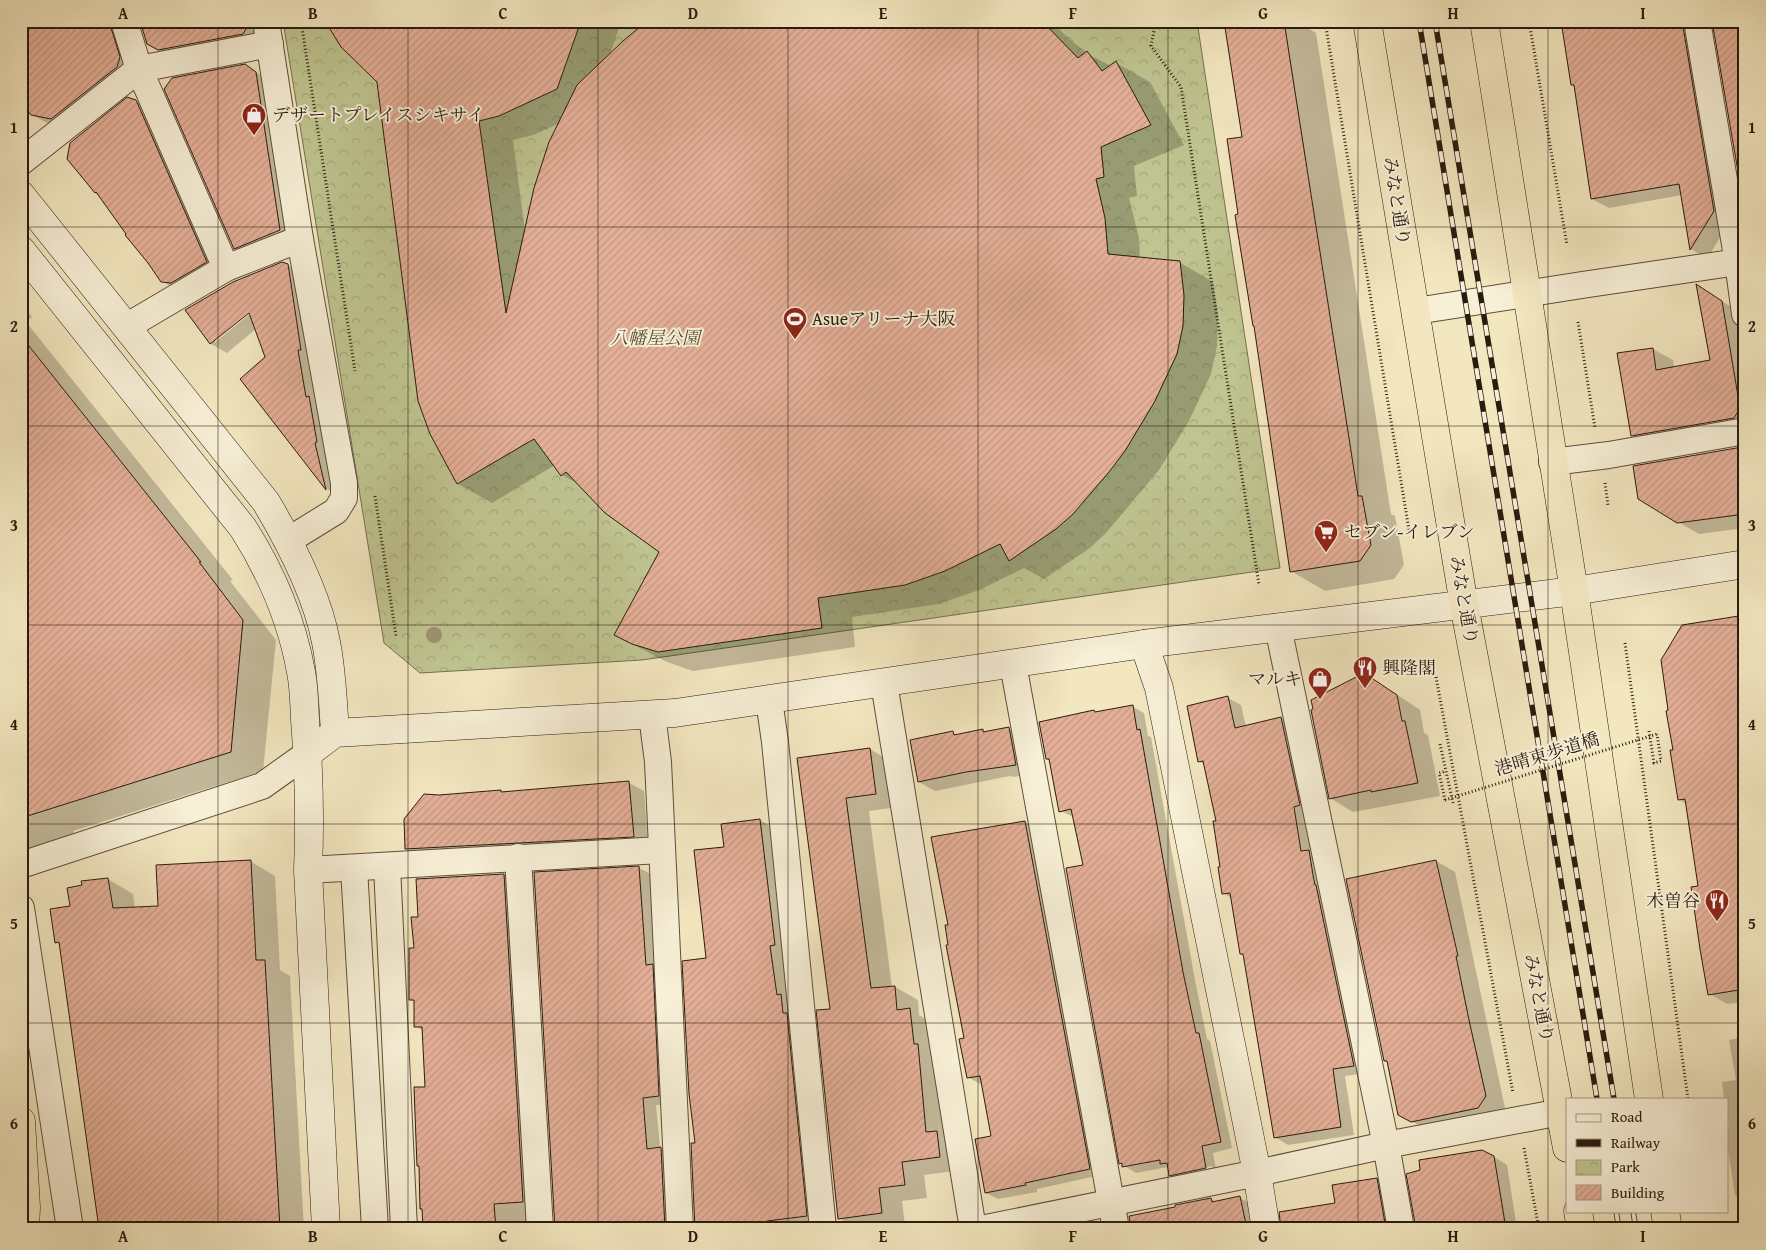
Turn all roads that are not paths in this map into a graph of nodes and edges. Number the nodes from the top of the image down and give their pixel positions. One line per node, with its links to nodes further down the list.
1 (124, 21): 6 (street)
2 (1367, 21): 14 (highway, みなと通り)
3 (1484, 21): 13 (highway)
4 (1697, 21): 11 (street)
5 (268, 33): 6 (street); 9 (street)
6 (139, 69): 7 (street); 12 (street)
7 (21, 162)
8 (21, 194): 16 (street)
9 (300, 239): 12 (street); 19 (street)
10 (21, 250): 30 (street)
11 (1741, 262): 13 (street); 15 (street)
12 (226, 268): 16 (street)
13 (1526, 294): 14 (street); 18 (highway)
14 (1416, 311): 22 (highway, みなと通り)
15 (1745, 314)
16 (126, 327): 19 (street)
17 (1745, 431): 18 (street)
18 (1552, 462): 21 (highway)
19 (289, 540): 29 (street)
20 (1745, 564): 21 (street)
21 (1574, 591): 22 (street); 38 (highway)
22 (1464, 605): 23 (street); 39 (highway, みなと通り)
23 (1278, 626): 24 (street); 42 (street)
24 (1144, 644): 25 (street); 43 (street)
25 (1013, 664): 26 (street); 44 (street)
26 (884, 683): 27 (street); 55 (street)
27 (769, 700): 28 (street); 54 (street)
28 (652, 715): 29 (street); 31 (street)
29 (335, 734): 30 (street)
30 (307, 754): 33 (street); 36 (street)
31 (661, 850): 32 (street); 53 (street)
32 (518, 858): 34 (street); 52 (street)
33 (21, 865)
34 (387, 866): 35 (street); 51 (street)
35 (354, 868): 36 (street); 50 (street)
36 (308, 870): 49 (street)
37 (21, 908): 48 (street)
38 (1649, 1098)
39 (1561, 1112): 41 (highway, みなと通り); 42 (street)
40 (21, 1121): 47 (highway)
41 (1566, 1142)
42 (1386, 1145): 43 (street); 59 (street)
43 (1257, 1173): 44 (street); 58 (street)
44 (1112, 1202): 56 (street); 57 (street)
45 (1578, 1212): 60 (highway)
46 (1666, 1212): 61 (highway)
47 (25, 1229)
48 (70, 1229)
49 (326, 1229)
50 (375, 1229)
51 (404, 1229)
52 (540, 1229)
53 (680, 1229)
54 (823, 1229)
55 (972, 1229)
56 (981, 1229)
57 (1116, 1229)
58 (1266, 1229)
59 (1401, 1229)
60 (1581, 1229)
61 (1668, 1229)

